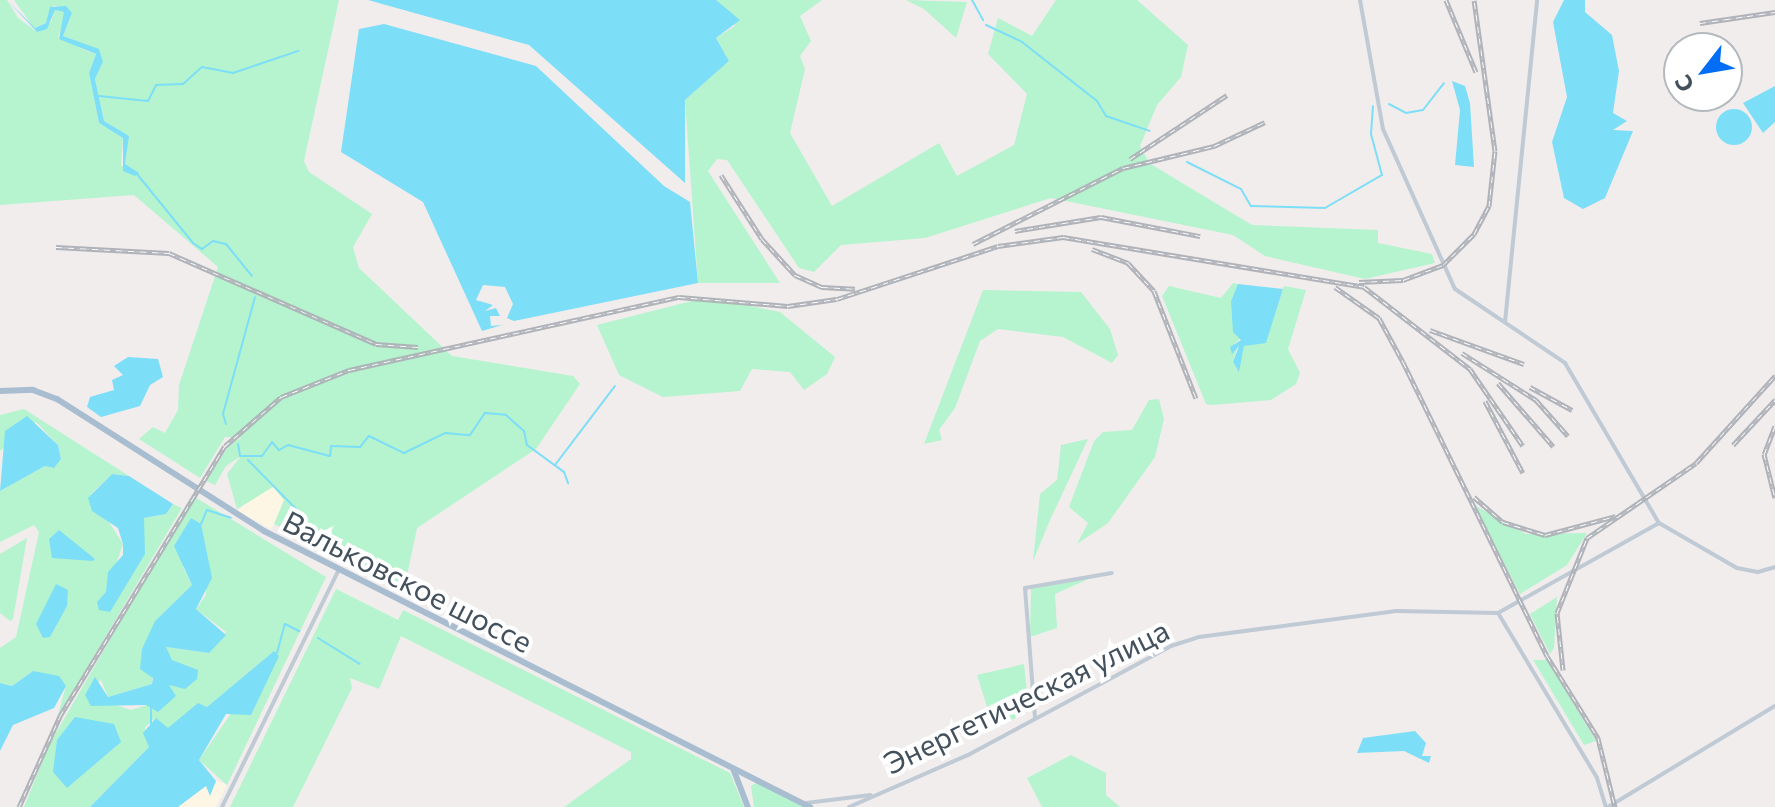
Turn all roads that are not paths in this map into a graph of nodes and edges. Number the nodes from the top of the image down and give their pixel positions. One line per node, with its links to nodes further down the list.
1 (1360, 0): 3 (street)
2 (1537, 0): 3 (street)
3 (1505, 322): 5 (street)
4 (0, 391): 7 (main road, Вальковское шоссе)
5 (1659, 523): 6 (street); 9 (street)
6 (1775, 567)
7 (338, 571): 12 (main road, Вальковское шоссе); 18 (street)
8 (1112, 573): 11 (street)
9 (1498, 613): 11 (street, Энергетическая улица); 20 (street)
10 (1775, 706): 20 (street)
11 (1035, 718): 15 (street, Энергетическая улица)
12 (731, 768): 13 (main road, Вальковское шоссе); 14 (main road)
13 (756, 780): 14 (main road); 17 (main road, Вальковское шоссе)
14 (742, 783): 16 (main road)
15 (877, 793): 17 (street, Вальковское шоссе); 19 (street)
16 (747, 805)
17 (808, 805)
18 (222, 807)
19 (849, 807)
20 (1607, 807)

